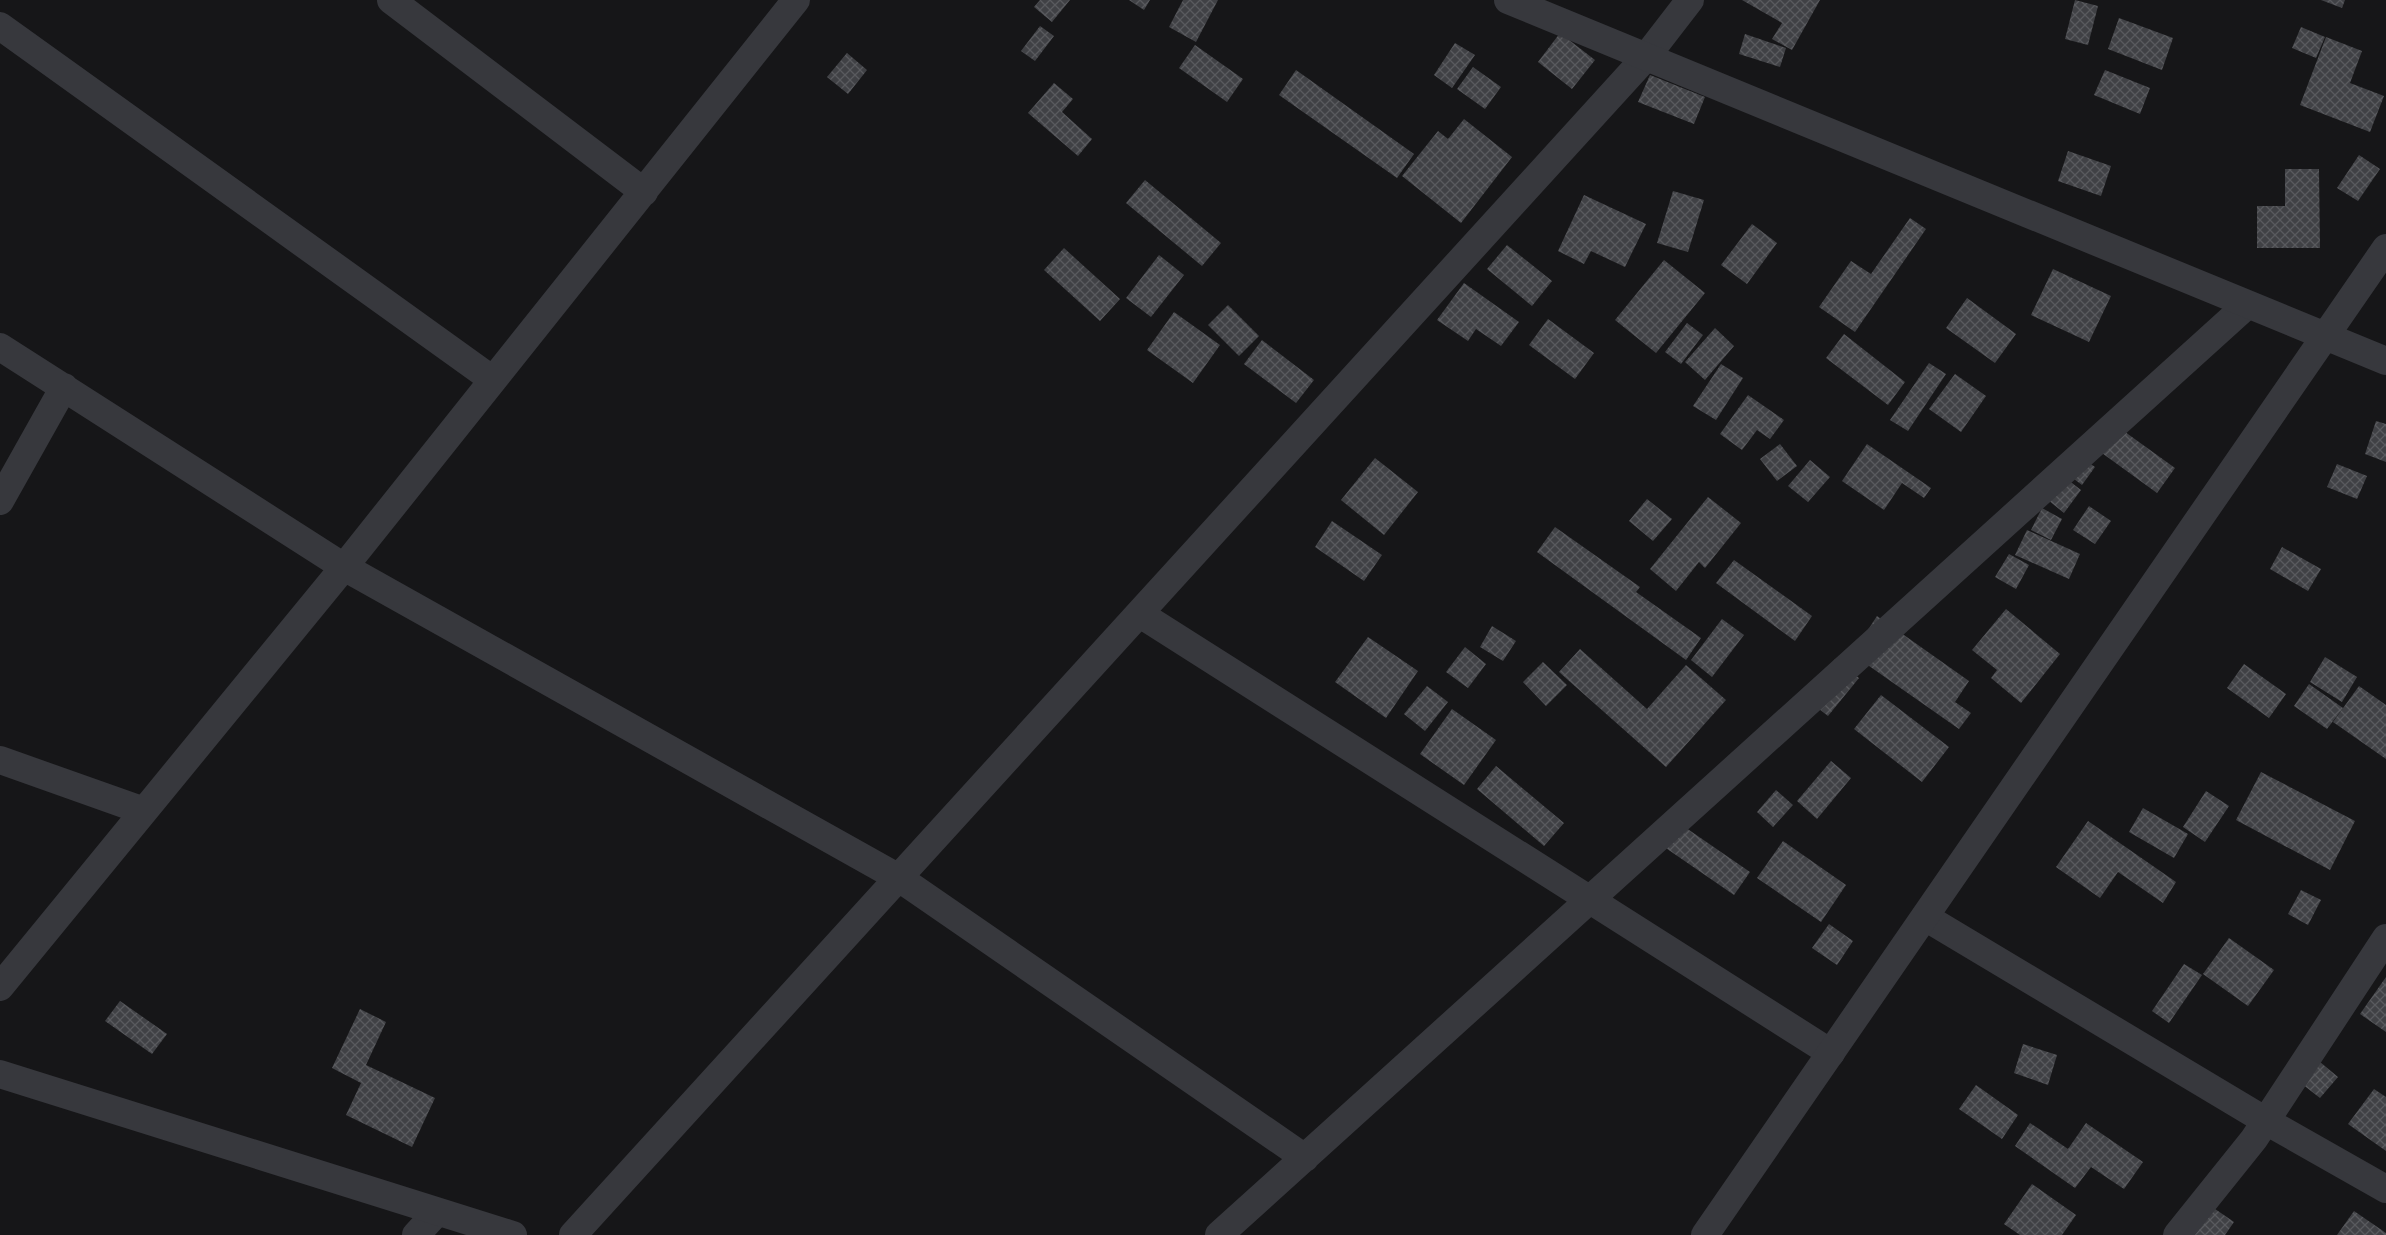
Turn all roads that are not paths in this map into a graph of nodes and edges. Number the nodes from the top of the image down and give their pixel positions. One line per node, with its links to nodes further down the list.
1 (391, 0): 7 (street)
2 (796, 0): 7 (street)
3 (1508, 0): 6 (street)
4 (1690, 0): 6 (street)
5 (0, 26): 13 (street)
6 (1646, 57): 9 (street); 17 (street)
7 (644, 192): 13 (street)
8 (2386, 248): 10 (street)
9 (2247, 305): 10 (street); 21 (street)
10 (2326, 338): 12 (street); 22 (street)
11 (0, 347): 14 (street)
12 (2386, 361)
13 (492, 380): 16 (street)
14 (64, 388): 15 (street); 16 (street)
15 (0, 501)
16 (344, 567): 19 (street); 20 (street)
17 (1140, 614): 20 (street); 21 (street)
18 (0, 760): 19 (street)
19 (144, 811): 24 (street)
20 (899, 878): 28 (street); 33 (street)
21 (1590, 900): 25 (street); 28 (street)
22 (1925, 917): 25 (street); 27 (street)
23 (2385, 942): 27 (street)
24 (0, 987)
25 (1831, 1053): 35 (street)
26 (0, 1074): 30 (street)
27 (2266, 1121): 29 (street); 36 (street)
28 (1305, 1158): 34 (street)
29 (2386, 1189)
30 (437, 1212): 31 (street); 32 (street)
31 (416, 1235)
32 (513, 1235)
33 (573, 1235)
34 (1219, 1235)
35 (1705, 1235)
36 (2177, 1235)

